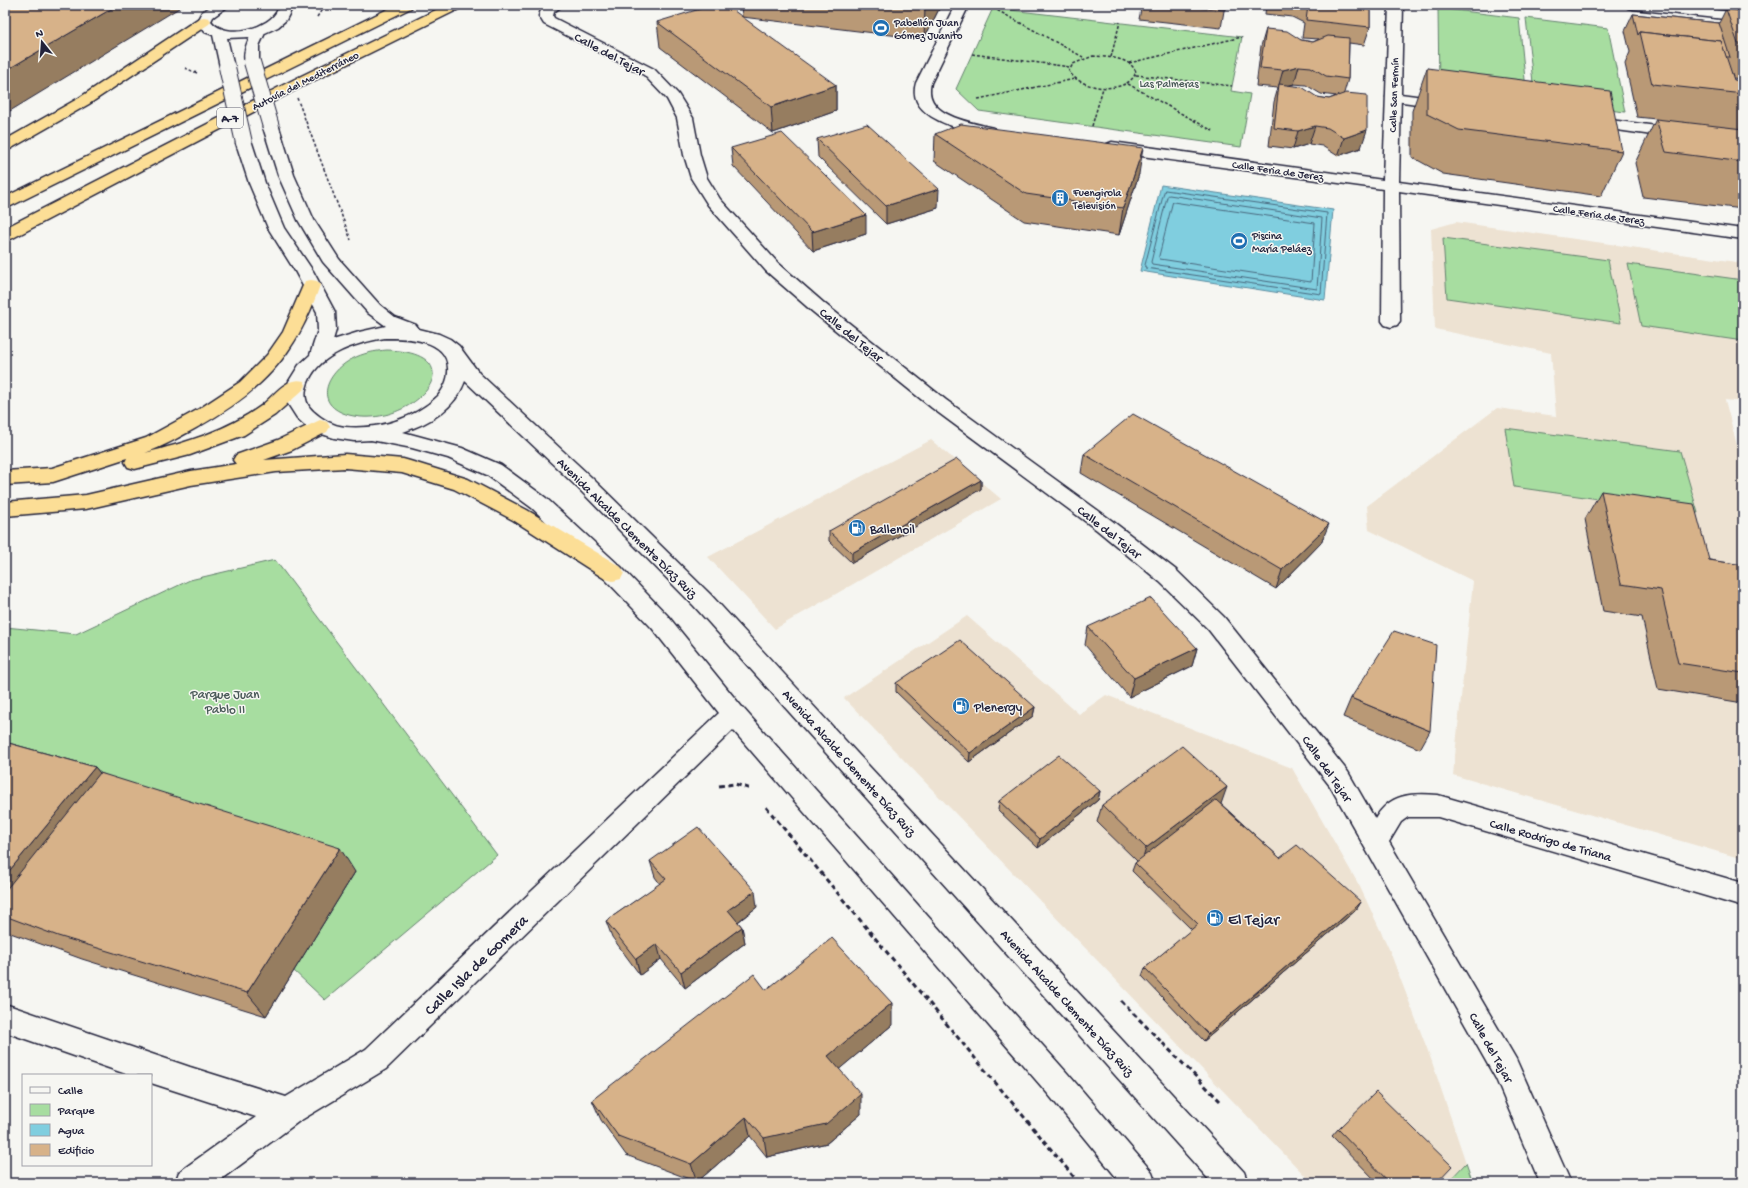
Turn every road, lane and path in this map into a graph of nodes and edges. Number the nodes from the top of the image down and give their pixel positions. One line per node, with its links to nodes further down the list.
1 (223, 5): 10 (street)
2 (282, 5): 13 (street)
3 (406, 5): 38 (highway, Autovía del Mediterráneo / A-7)
4 (456, 5): 40 (highway, Autovía del Mediterráneo / A-7)
5 (556, 5): 59 (street, Calle del Tejar)
6 (962, 5): 33 (street)
7 (1396, 5): 27 (street, Calle San Fermín)
8 (1633, 5): 11 (street)
9 (993, 8): 17 (path)
10 (208, 14): 14 (street); 36 (highway)
11 (1743, 17)
12 (1120, 22): 18 (path)
13 (260, 30): 14 (street); 44 (street, bridge)
14 (219, 33): 42 (street, bridge)
15 (1242, 37): 19 (path)
16 (972, 54): 20 (path)
17 (1084, 57): 18 (path); 20 (path)
18 (1111, 57): 19 (path)
19 (1128, 63): 21 (path)
20 (1070, 67): 22 (path)
21 (1136, 75): 23 (path); 24 (path)
22 (1075, 79): 25 (path); 28 (path)
23 (1127, 84): 25 (path); 32 (path)
24 (1232, 86)
25 (1103, 88): 31 (path)
26 (295, 93): 41 (path, bridge)
27 (1393, 98): 29 (street); 37 (street, Calle San Fermín)
28 (977, 100)
29 (1463, 106)
30 (1572, 120): 34 (street)
31 (1092, 127)
32 (1214, 132)
33 (1004, 133)
34 (1696, 136)
35 (1098, 145): 37 (street, Calle Feria de Jerez)
36 (5, 146)
37 (1391, 185): 39 (street, Calle Feria de Jerez); 43 (street, Calle San Fermín)
38 (5, 203)
39 (1743, 234)
40 (5, 235)
41 (351, 240)
42 (311, 285): 46 (street); 50 (highway)
43 (1391, 321)
44 (428, 336): 45 (street); 46 (street)
45 (454, 354): 49 (street); 68 (street, Avenida Alcalde Clemente Díaz Ruiz)
46 (318, 357): 47 (street)
47 (297, 385): 48 (street); 50 (highway)
48 (320, 427): 49 (street); 52 (highway)
49 (370, 433): 54 (street)
50 (53, 475): 51 (highway)
51 (5, 478)
52 (191, 478): 53 (highway); 54 (highway)
53 (5, 509)
54 (613, 573): 55 (street)
55 (734, 714): 64 (street, Calle Isla de Gomera); 67 (street)
56 (719, 786): 57 (path)
57 (756, 795)
58 (761, 801): 66 (path)
59 (1376, 843): 60 (street, Calle Rodrigo de Triana); 69 (street, Calle del Tejar)
60 (1743, 895)
61 (1119, 999): 63 (path)
62 (5, 1018): 64 (street)
63 (1220, 1101)
64 (288, 1112): 65 (street, Calle Isla de Gomera)
65 (190, 1183)
66 (1079, 1183)
67 (1141, 1183)
68 (1233, 1183)
69 (1556, 1183)

